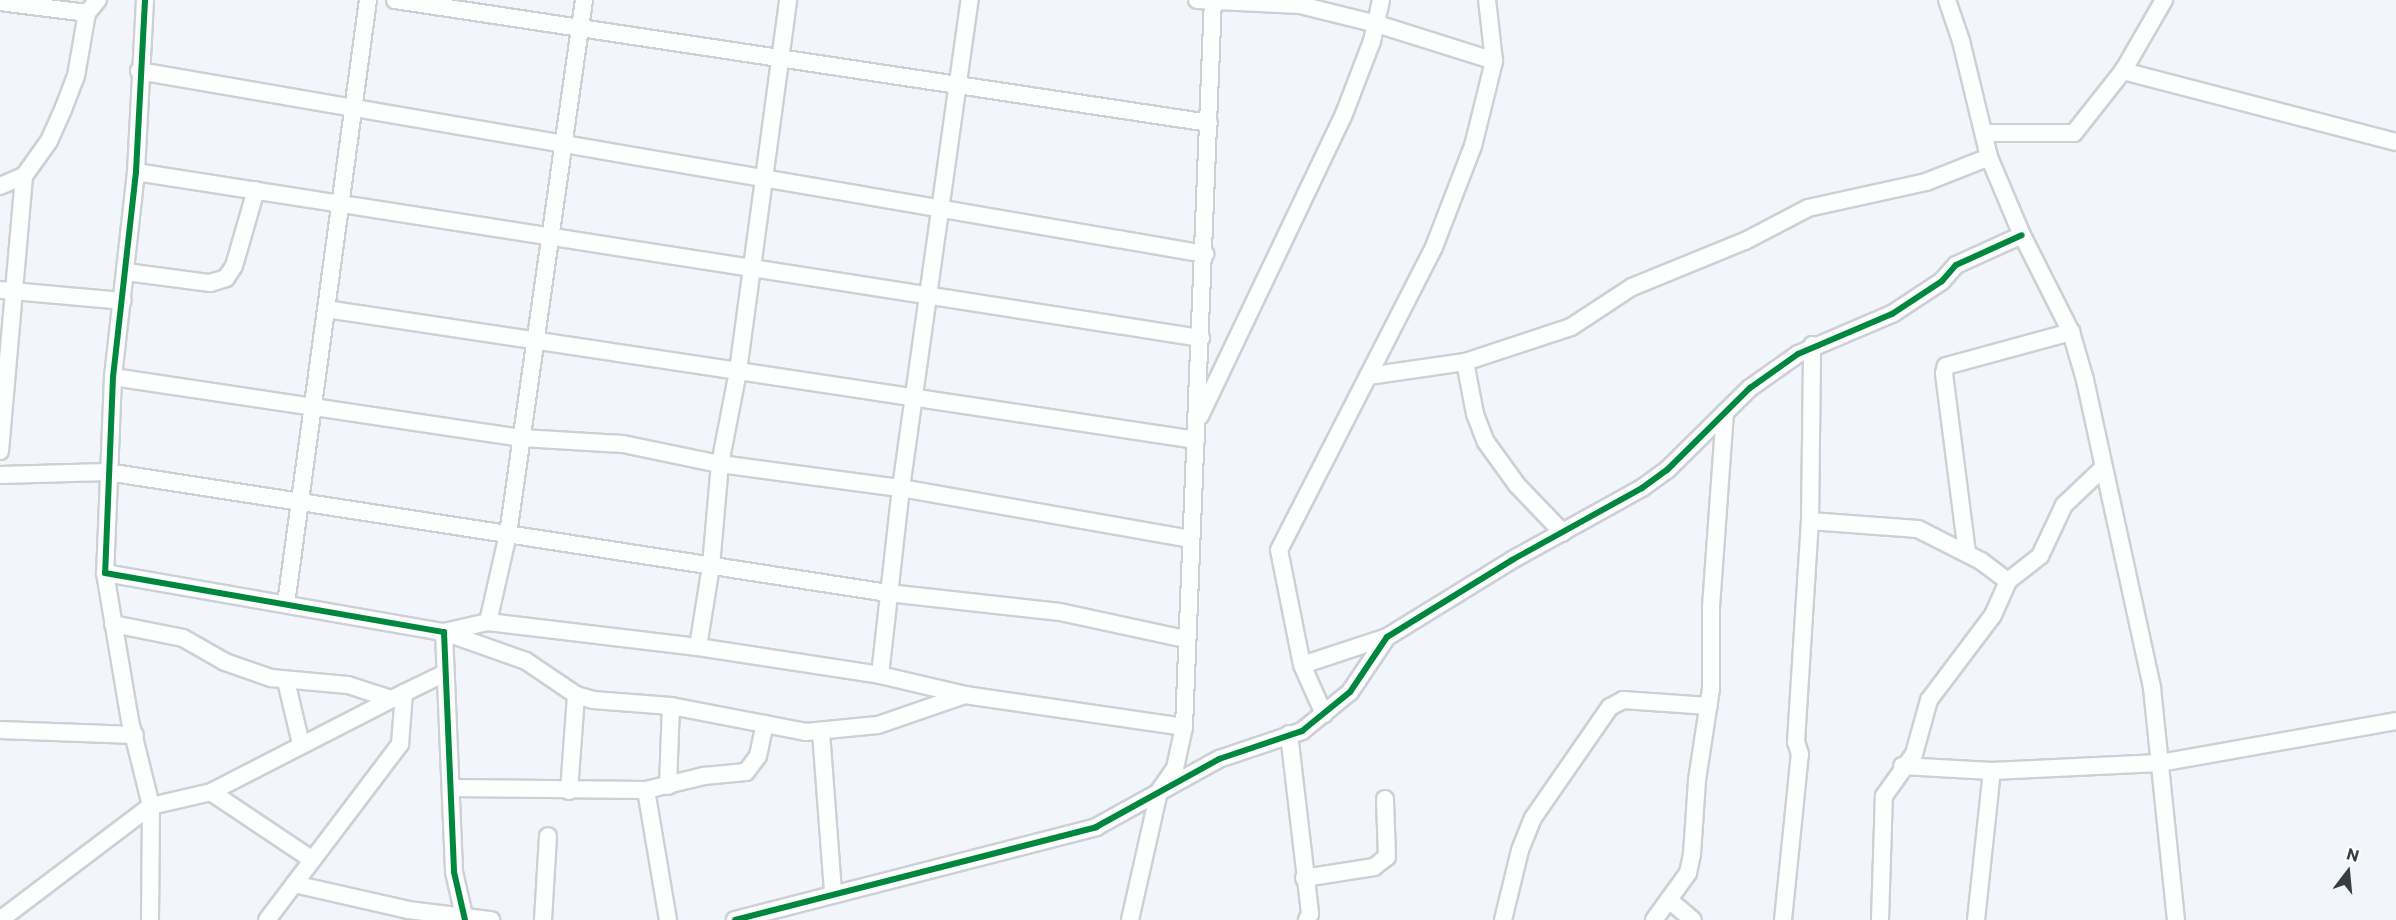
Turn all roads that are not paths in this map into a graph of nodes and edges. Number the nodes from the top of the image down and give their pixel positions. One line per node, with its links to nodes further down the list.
1 (98, 0): 14 (street)
2 (145, 0): 19 (street)
3 (368, 0): 22 (street)
4 (395, 0): 16 (street)
5 (584, 0): 16 (street)
6 (788, 0): 17 (street)
7 (970, 0): 21 (street)
8 (1381, 0): 15 (street)
9 (1487, 0): 18 (street)
10 (1947, 0): 24 (street)
11 (2164, 0): 20 (street)
12 (1208, 1): 15 (street); 23 (street)
13 (0, 2): 14 (street)
14 (87, 13): 29 (street)
15 (1377, 24): 18 (street); 55 (street)
16 (579, 28): 17 (street); 26 (street)
17 (780, 58): 21 (street); 30 (street)
18 (1494, 60): 50 (street)
19 (139, 71): 22 (street); 28 (street)
20 (2123, 71): 24 (street); 25 (street)
21 (958, 86): 23 (street); 34 (street)
22 (353, 108): 26 (street); 33 (street)
23 (1209, 123): 37 (street)
24 (1984, 133): 27 (street)
25 (2396, 142)
26 (563, 144): 30 (street); 36 (street)
27 (1989, 157): 35 (street); 48 (street)
28 (136, 172): 32 (street); 39 (street)
29 (24, 176): 31 (street); 40 (street)
30 (764, 178): 34 (street); 38 (street)
31 (0, 186)
32 (256, 190): 33 (street); 39 (street)
33 (340, 203): 36 (street); 43 (street)
34 (941, 209): 37 (street); 41 (street)
35 (2022, 235): 44 (street); 47 (street)
36 (550, 236): 38 (street); 46 (street)
37 (1205, 254): 45 (street)
38 (752, 268): 41 (street); 49 (street)
39 (126, 272): 42 (street)
40 (7, 290): 42 (street); 57 (street)
41 (929, 296): 45 (street); 52 (street)
42 (123, 301): 51 (street)
43 (326, 309): 46 (street); 53 (street)
44 (2071, 332): 59 (street); 68 (street)
45 (1201, 338): 55 (street)
46 (535, 340): 49 (street); 56 (street)
47 (1812, 345): 54 (street); 64 (street)
48 (1465, 362): 50 (street); 65 (street)
49 (738, 371): 52 (street); 58 (street)
50 (1368, 376): 80 (street)
51 (113, 377): 53 (street); 60 (street)
52 (915, 398): 55 (street); 62 (street)
53 (312, 407): 56 (street); 63 (street)
54 (1725, 412): 65 (street); 88 (street)
55 (1196, 431): 67 (street)
56 (522, 438): 58 (street); 66 (street)
57 (0, 451)
58 (720, 464): 62 (street); 69 (street)
59 (2103, 468): 71 (street); 98 (street)
60 (107, 472): 61 (street); 63 (street); 70 (street)
61 (0, 475)
62 (901, 488): 67 (street); 72 (street)
63 (299, 502): 66 (street); 73 (street)
64 (1810, 521): 68 (street); 129 (street)
65 (1563, 533): 77 (street)
66 (508, 534): 69 (street); 74 (street)
67 (1191, 540): 78 (street)
68 (1967, 553): 71 (street)
69 (711, 566): 72 (street); 79 (street)
70 (105, 573): 73 (street); 75 (street)
71 (2008, 581): 99 (street)
72 (888, 593): 78 (street); 82 (street)
73 (286, 604): 76 (street)
74 (488, 622): 76 (street); 79 (street)
75 (113, 624): 83 (street); 96 (street)
76 (444, 632): 81 (street); 84 (street)
77 (1387, 636): 80 (street); 89 (street)
78 (1185, 639): 92 (street)
79 (698, 647): 82 (street)
80 (1302, 665): 89 (street)
81 (445, 674): 86 (street); 102 (street)
82 (880, 675): 85 (street)
83 (286, 681): 86 (street); 97 (street)
84 (576, 695): 87 (street); 104 (street)
85 (965, 695): 92 (street); 94 (street)
86 (398, 696): 97 (street); 110 (street)
87 (671, 706): 91 (street); 101 (street)
88 (1709, 706): 114 (street); 126 (street)
89 (1324, 714): 95 (street)
90 (2396, 721): 98 (street)
91 (765, 724): 94 (street); 101 (street)
92 (1185, 727): 105 (street)
93 (0, 730): 96 (street)
94 (821, 732): 113 (street)
95 (1289, 734): 105 (street); 111 (street)
96 (135, 735): 108 (street)
97 (301, 744): 106 (street)
98 (2160, 763): 100 (street); 132 (street)
99 (1902, 766): 100 (street); 130 (street)
100 (1992, 771): 131 (street)
101 (668, 786): 103 (street)
102 (451, 788): 104 (street); 116 (street)
103 (646, 790): 104 (street); 122 (street)
104 (569, 791)
105 (1159, 791): 113 (street); 124 (street)
106 (211, 792): 108 (street); 110 (street)
107 (1385, 799): 111 (street)
108 (151, 806): 117 (street); 118 (street)
109 (548, 836): 121 (street)
110 (311, 859): 112 (street)
111 (1304, 878): 125 (street)
112 (294, 884): 115 (street); 119 (street)
113 (833, 893): 123 (street)
114 (1669, 900): 127 (street); 128 (street)
115 (409, 915): 116 (street)
116 (464, 919): 120 (street)
117 (0, 920)
118 (150, 920)
119 (267, 920)
120 (491, 920)
121 (543, 920)
122 (668, 920)
123 (735, 920)
124 (1130, 920)
125 (1307, 920)
126 (1503, 920)
127 (1654, 920)
128 (1693, 920)
129 (1783, 920)
130 (1880, 920)
131 (1976, 920)
132 (2176, 920)

